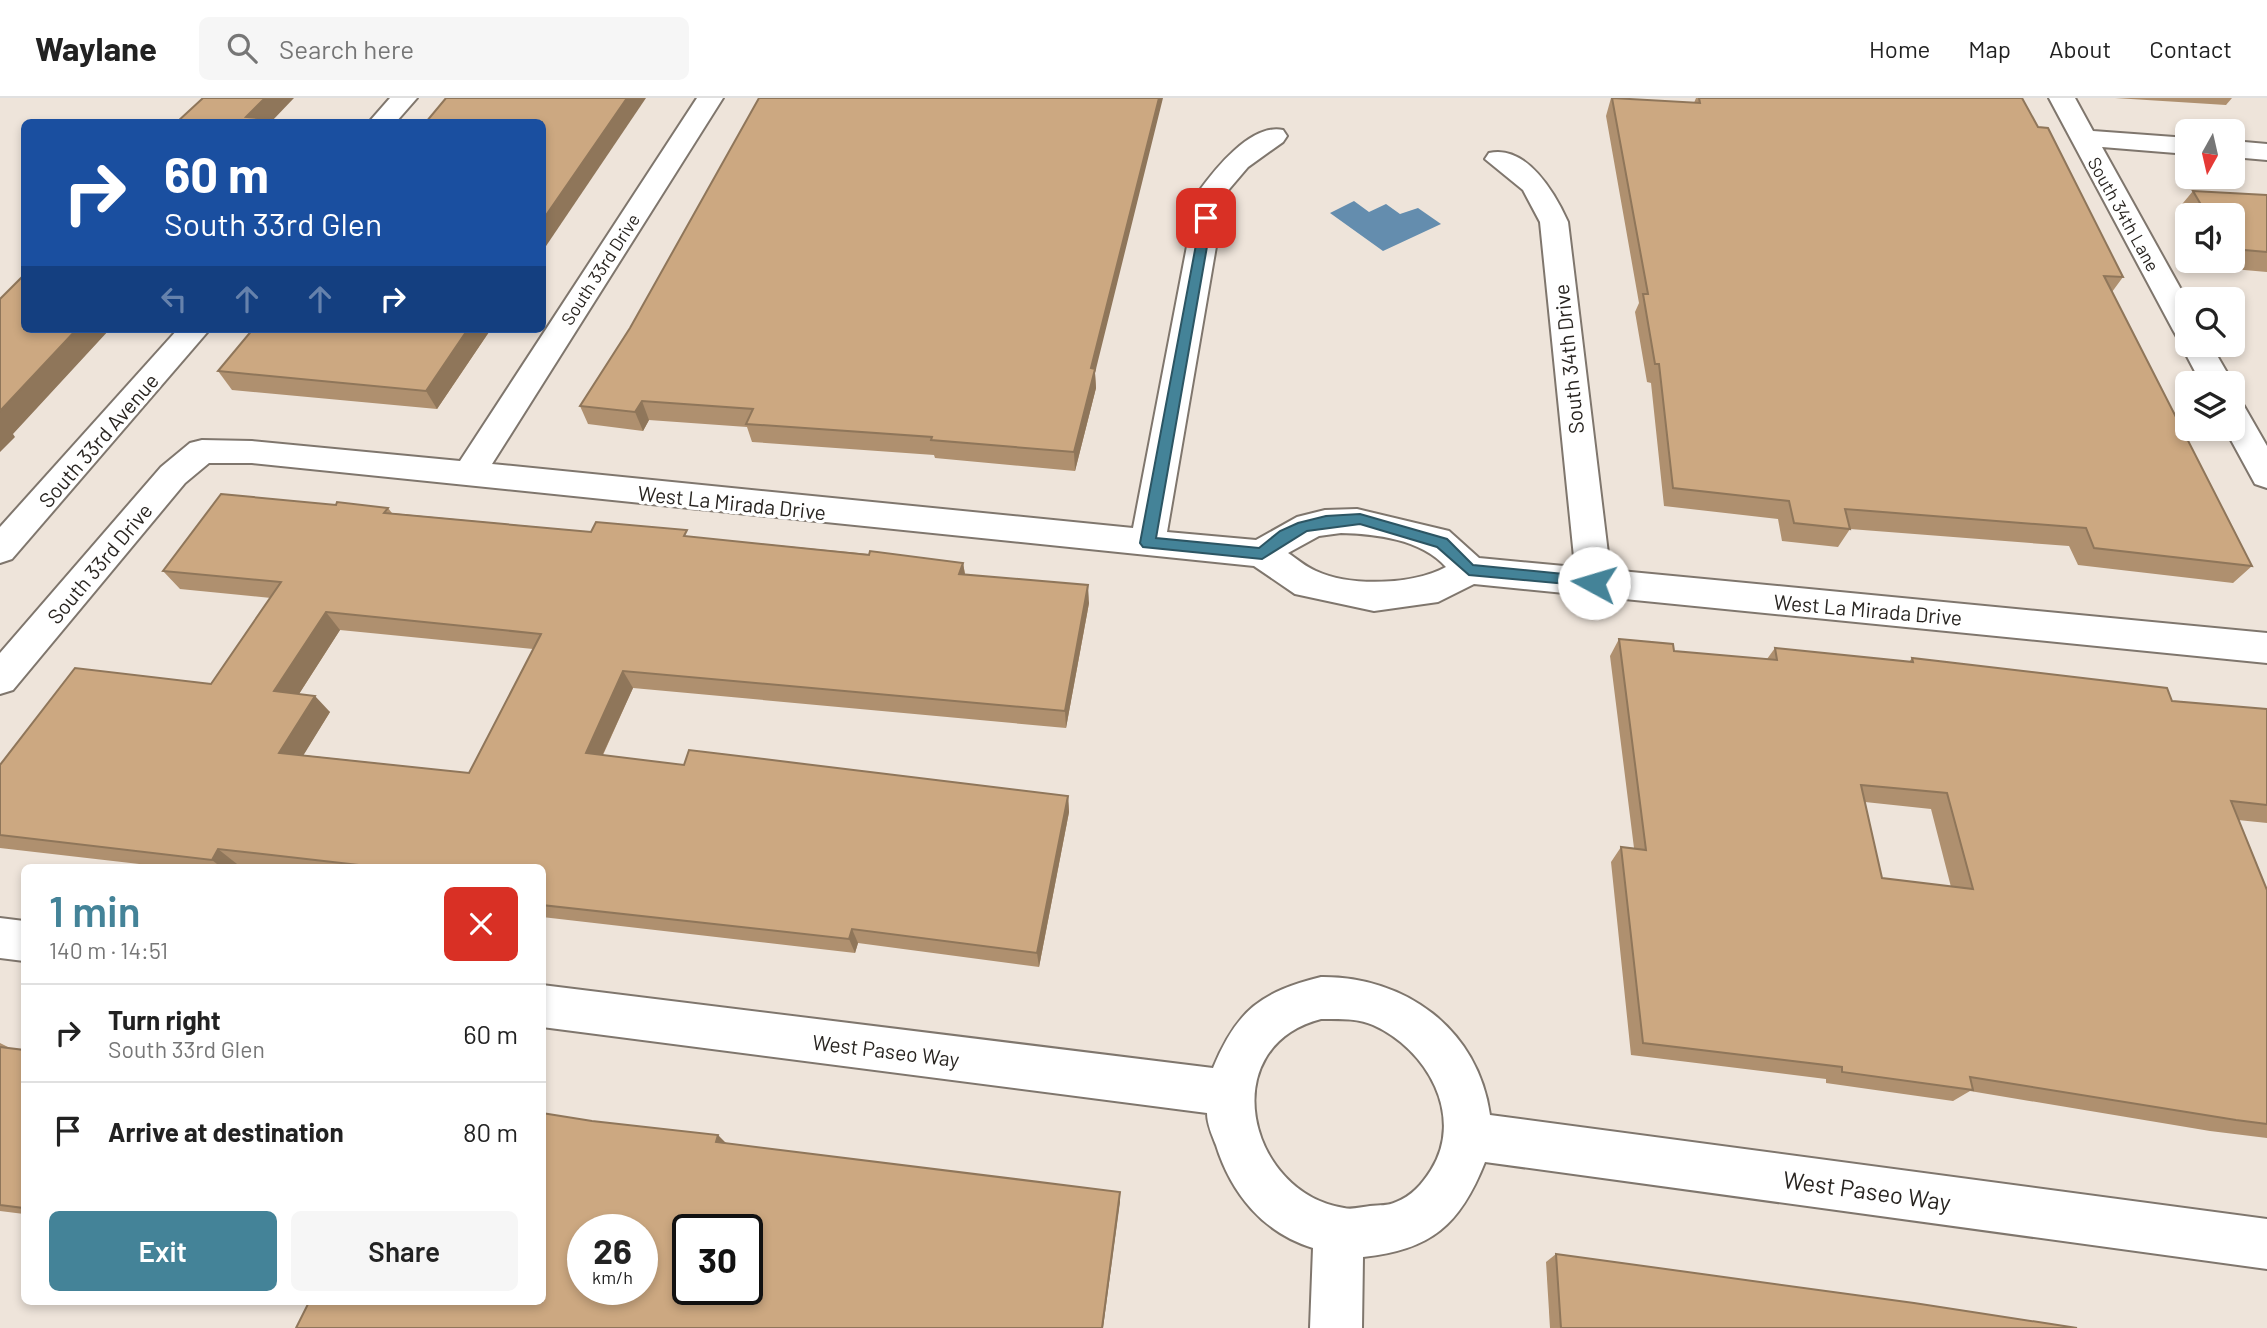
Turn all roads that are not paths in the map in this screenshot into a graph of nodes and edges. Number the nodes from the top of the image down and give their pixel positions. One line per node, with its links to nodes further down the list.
1 (404, 98): 4 (street)
2 (710, 98): 15 (street, South 33rd Drive)
3 (2062, 98): 6 (street, South 34th Lane)
4 (385, 119)
5 (1274, 136): 17 (street)
6 (2082, 138): 7 (street); 11 (street, South 34th Lane)
7 (2175, 145)
8 (2245, 150): 9 (street)
9 (2267, 152)
10 (1498, 159): 21 (street, South 34th Drive)
11 (2175, 306)
12 (191, 333): 18 (street, South 33rd Avenue)
13 (2245, 436): 16 (street)
14 (202, 452): 15 (street, West La Mirada Drive); 23 (street, South 33rd Drive)
15 (468, 476): 17 (street, West La Mirada Drive)
16 (2267, 476)
17 (1148, 543): 19 (street, West La Mirada Drive)
18 (0, 550)
19 (1262, 554): 20 (street, West La Mirada Drive); 20 (street)
20 (1469, 570): 21 (street, West La Mirada Drive)
21 (1594, 583): 22 (street, West La Mirada Drive)
22 (2267, 648)
23 (0, 679)
24 (0, 938): 25 (street)
25 (21, 941)
26 (546, 1007): 27 (street, West Paseo Way)
27 (1229, 1093): 28 (street); 29 (street)
28 (1467, 1136): 29 (street); 30 (street, West Paseo Way)
29 (1338, 1232): 31 (street)
30 (2267, 1244)
31 (1336, 1328)

